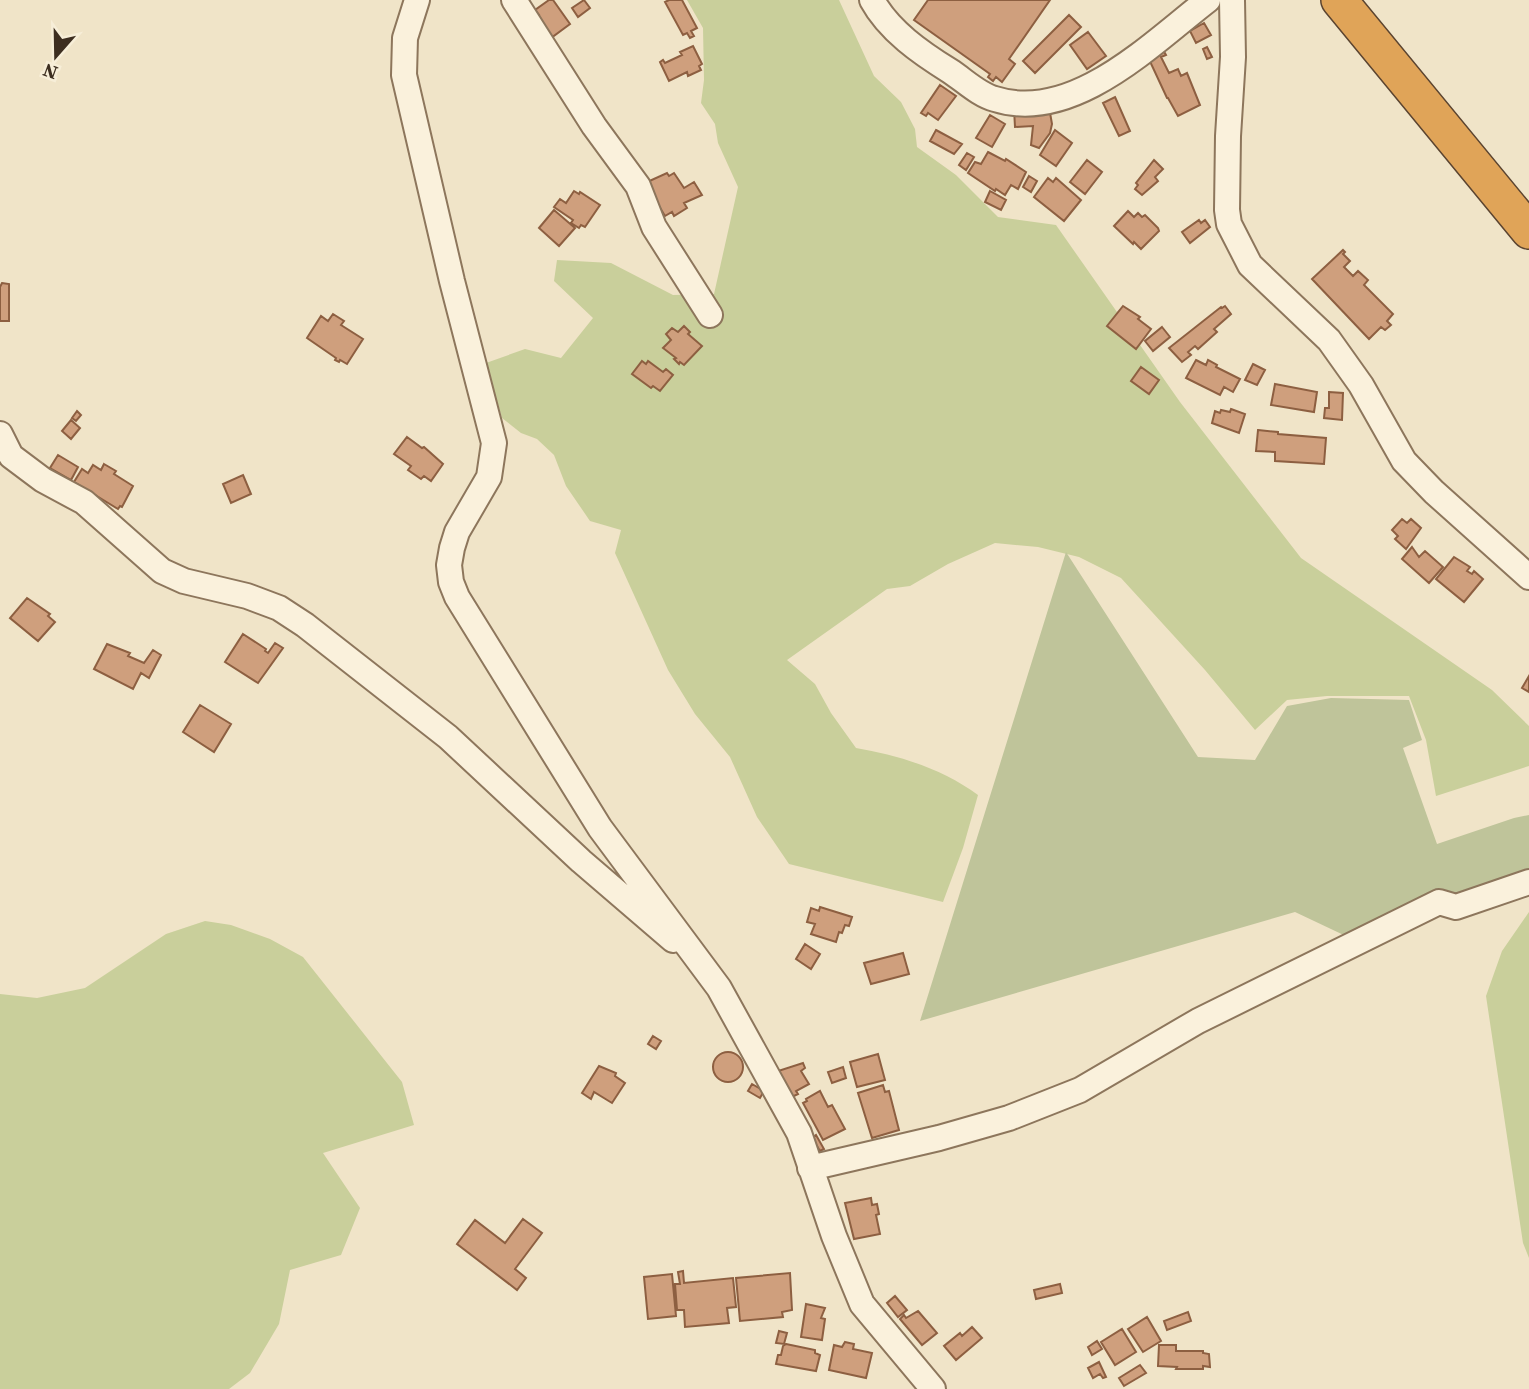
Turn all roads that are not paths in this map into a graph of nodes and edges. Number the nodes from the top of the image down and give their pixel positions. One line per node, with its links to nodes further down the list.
1 (417, 0): 12 (street)
2 (514, 0): 8 (street)
3 (872, 0): 4 (street)
4 (1208, 0)
5 (1232, 0): 10 (street)
6 (1339, 0): 7 (highway)
7 (1529, 231)
8 (710, 315)
9 (0, 434): 12 (street)
10 (1529, 576)
11 (1529, 881): 13 (street)
12 (698, 960): 13 (street)
13 (810, 1168): 14 (street)
14 (933, 1389)

